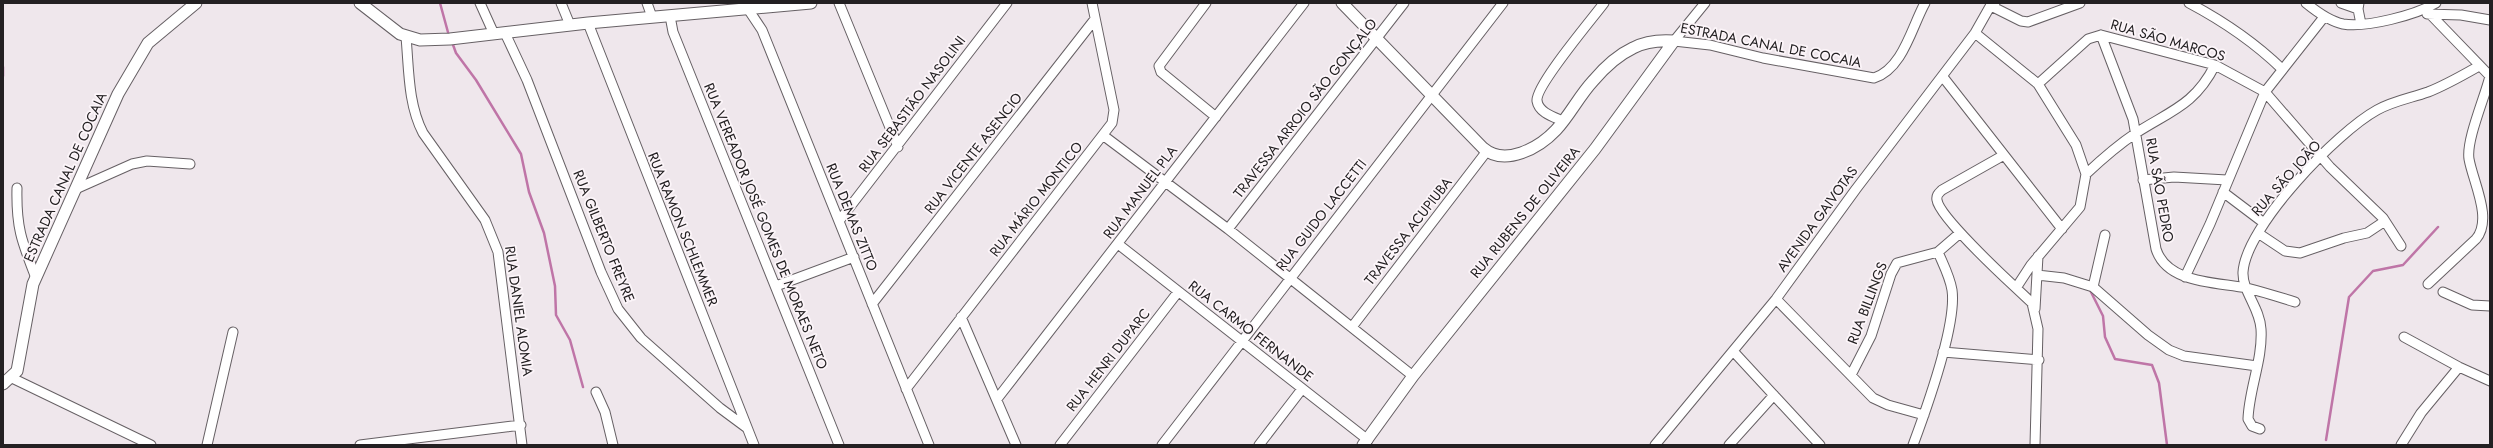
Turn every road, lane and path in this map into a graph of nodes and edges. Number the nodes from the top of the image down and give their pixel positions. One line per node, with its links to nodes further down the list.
1 (196, 3): 64 (main road, ESTRADA CANAL DE COCAIA)
2 (360, 3): 39 (main road)
3 (480, 3): 36 (street, RUA GILBERTO FREYRE)
4 (561, 3): 35 (street)
5 (647, 3): 29 (street)
6 (811, 3): 24 (main road)
7 (839, 3): 54 (street)
8 (1007, 3): 54 (street, RUA SEBASTIÃO NASOLINI)
9 (1092, 3): 31 (street, RUA MÁRIO MONTICO)
10 (1206, 3): 50 (street)
11 (1304, 3): 50 (street, RUA MANUEL PLA)
12 (1342, 3): 40 (main road)
13 (1404, 3): 40 (street, TRAVESSA ARROIO SÃO GONÇALO)
14 (1503, 3): 49 (street, RUA GUIDO LACCETTI)
15 (1604, 3): 51 (street)
16 (1705, 3): 41 (street, RUA RUBENS DE OLIVEIRA)
17 (1925, 3): 41 (street, ESTRADA CANAL DE COCAIA)
18 (2080, 3): 23 (street)
19 (2189, 3): 44 (street)
20 (2306, 3): 30 (street)
21 (2340, 3): 25 (street)
22 (2436, 3): 26 (street)
23 (1993, 4): 37 (street, AVENIDA GAIVOTAS)
24 (747, 6): 28 (main road); 66 (street, RUA DEMAS ZITTO)
25 (2359, 6): 34 (street)
26 (2414, 14): 27 (street); 34 (street)
27 (2430, 14): 32 (street); 43 (street)
28 (670, 16): 29 (main road); 84 (street, RUA VEREADOR JOSÉ GOMES DE MORAES NETO)
29 (652, 17): 33 (main road)
30 (2324, 17): 34 (street); 44 (street)
31 (1095, 19): 53 (street, RUA MÁRIO MONTICO); 92 (street, RUA VICENTE ASENCIO)
32 (2490, 20)
33 (588, 23): 35 (main road); 116 (street, RUA RAMON SCHLEMMER)
34 (2361, 24)
35 (570, 25): 36 (main road)
36 (500, 33): 39 (main road); 116 (street, RUA GILBERTO FREYRE)
37 (1975, 33): 46 (street, AVENIDA GAIVOTAS); 47 (street)
38 (2101, 35): 42 (street, RUA SÃO MARCOS); 47 (street, RUA SÃO MARCOS); 52 (street, RUA SÃO PEDRO)
39 (406, 37): 115 (street, RUA DANIEL ALOMIA)
40 (1376, 38): 49 (main road); 69 (street, TRAVESSA ARROIO SÃO GONÇALO)
41 (1674, 41): 51 (main road, ESTRADA CANAL DE COCAIA); 106 (main road, RUA RUBENS DE OLIVEIRA)
42 (2215, 66): 48 (street, RUA SÃO MARCOS); 52 (street)
43 (2479, 66): 45 (street); 57 (street, RUA SÃO JOÃO)
44 (2282, 69): 48 (street)
45 (2490, 76): 83 (street)
46 (1943, 77): 56 (street); 90 (street, AVENIDA GAIVOTAS)
47 (2038, 84): 59 (street)
48 (2265, 92): 57 (street, RUA SÃO MARCOS); 61 (street)
49 (1431, 95): 55 (main road); 82 (street, RUA GUIDO LACCETTI)
50 (1216, 117): 62 (street, RUA MANUEL PLA)
51 (1563, 121): 55 (main road, ESTRADA CANAL DE COCAIA)
52 (2136, 133): 59 (street); 60 (street, RUA SÃO PEDRO)
53 (1104, 136): 62 (street); 95 (street, RUA MÁRIO MONTICO)
54 (898, 147): 66 (street, RUA SEBASTIÃO NASOLINI)
55 (1487, 151): 96 (street, TRAVESSA ACUPIUBA)
56 (2004, 156): 70 (street); 71 (street)
57 (2321, 157): 67 (street, RUA SÃO MARCOS); 68 (street, RUA SÃO JOÃO)
58 (190, 164): 64 (street)
59 (2086, 174): 70 (street)
60 (2143, 180): 61 (street); 80 (street, RUA SÃO PEDRO)
61 (2228, 180): 65 (street)
62 (1164, 183): 69 (street); 74 (street, RUA MANUEL PLA)
63 (17, 188): 81 (street)
64 (78, 188): 81 (main road, ESTRADA CANAL DE COCAIA)
65 (2223, 192): 68 (street); 80 (street)
66 (839, 221): 78 (street, RUA DEMAS ZITTO)
67 (2385, 221): 72 (street); 75 (street, RUA SÃO MARCOS)
68 (2264, 223): 72 (street, RUA SÃO JOÃO)
69 (1228, 229): 82 (street)
70 (2062, 229): 77 (street)
71 (1960, 233): 76 (street, RUA BILLINGS); 86 (street)
72 (2258, 233): 87 (street, RUA SÃO JOÃO)
73 (2105, 235): 85 (street)
74 (1118, 244): 88 (street, RUA CARMO FERNANDE); 113 (street, RUA MANUEL PLA)
75 (2401, 246)
76 (1938, 252): 101 (street); 105 (street, RUA BILLINGS)
77 (2038, 256): 79 (street); 86 (street)
78 (854, 258): 84 (street); 92 (street, RUA DEMAS ZITTO)
79 (2037, 275): 85 (street); 94 (street)
80 (2185, 277): 87 (street, RUA SÃO PEDRO)
81 (36, 278): 108 (main road, ESTRADA CANAL DE COCAIA)
82 (1289, 280): 96 (street); 99 (street, RUA GUIDO LACCETTI)
83 (2428, 284)
84 (776, 286): 126 (street, RUA VEREADOR JOSÉ GOMES DE MORAES NETO)
85 (2093, 287): 103 (street)
86 (2016, 288): 94 (street)
87 (2246, 288): 91 (street, RUA SÃO PEDRO); 103 (street, RUA SÃO JOÃO)
88 (1178, 292): 99 (street, RUA CARMO FERNANDE); 129 (street, RUA HENRI DUPARC)
89 (2443, 292): 93 (street)
90 (1776, 298): 100 (street, AVENIDA GAIVOTAS); 105 (street)
91 (2295, 302)
92 (872, 304): 109 (street, RUA DEMAS ZITTO)
93 (2490, 306)
94 (2035, 309): 102 (street)
95 (960, 317): 109 (street, RUA MÁRIO MONTICO); 113 (street)
96 (1352, 327): 106 (street)
97 (233, 332): 121 (street)
98 (2404, 337): 104 (street)
99 (1241, 342): 110 (street, RUA CARMO FERNANDE); 130 (street, RUA GUIDO LACCETTI)
100 (1733, 351): 112 (street); 132 (street, AVENIDA GAIVOTAS)
101 (1943, 352): 102 (street); 114 (street)
102 (2039, 360): 135 (street)
103 (2257, 366): 117 (street, RUA SÃO JOÃO)
104 (2459, 367): 107 (street); 136 (street)
105 (1850, 375): 114 (street)
106 (1413, 376): 118 (main road, RUA RUBENS DE OLIVEIRA)
107 (2490, 381)
108 (5, 383): 120 (street)
109 (906, 388): 127 (street, RUA DEMAS ZITTO)
110 (1302, 389): 118 (street, RUA CARMO FERNANDE); 131 (street)
111 (596, 392): 124 (street)
112 (1774, 395): 119 (street); 133 (street)
113 (997, 399): 128 (street)
114 (1924, 415): 134 (street)
115 (521, 425): 122 (street); 123 (street, RUA DANIEL ALOMIA)
116 (747, 428): 125 (street, RUA RAMON SCHLEMMER)
117 (2260, 429)
118 (1366, 442)
119 (1818, 444)
120 (151, 445)
121 (207, 445)
122 (360, 445)
123 (522, 445)
124 (613, 445)
125 (754, 445)
126 (839, 445)
127 (929, 445)
128 (1016, 445)
129 (1060, 445)
130 (1162, 445)
131 (1260, 445)
132 (1654, 445)
133 (1729, 445)
134 (1914, 445)
135 (2035, 445)
136 (2401, 445)

